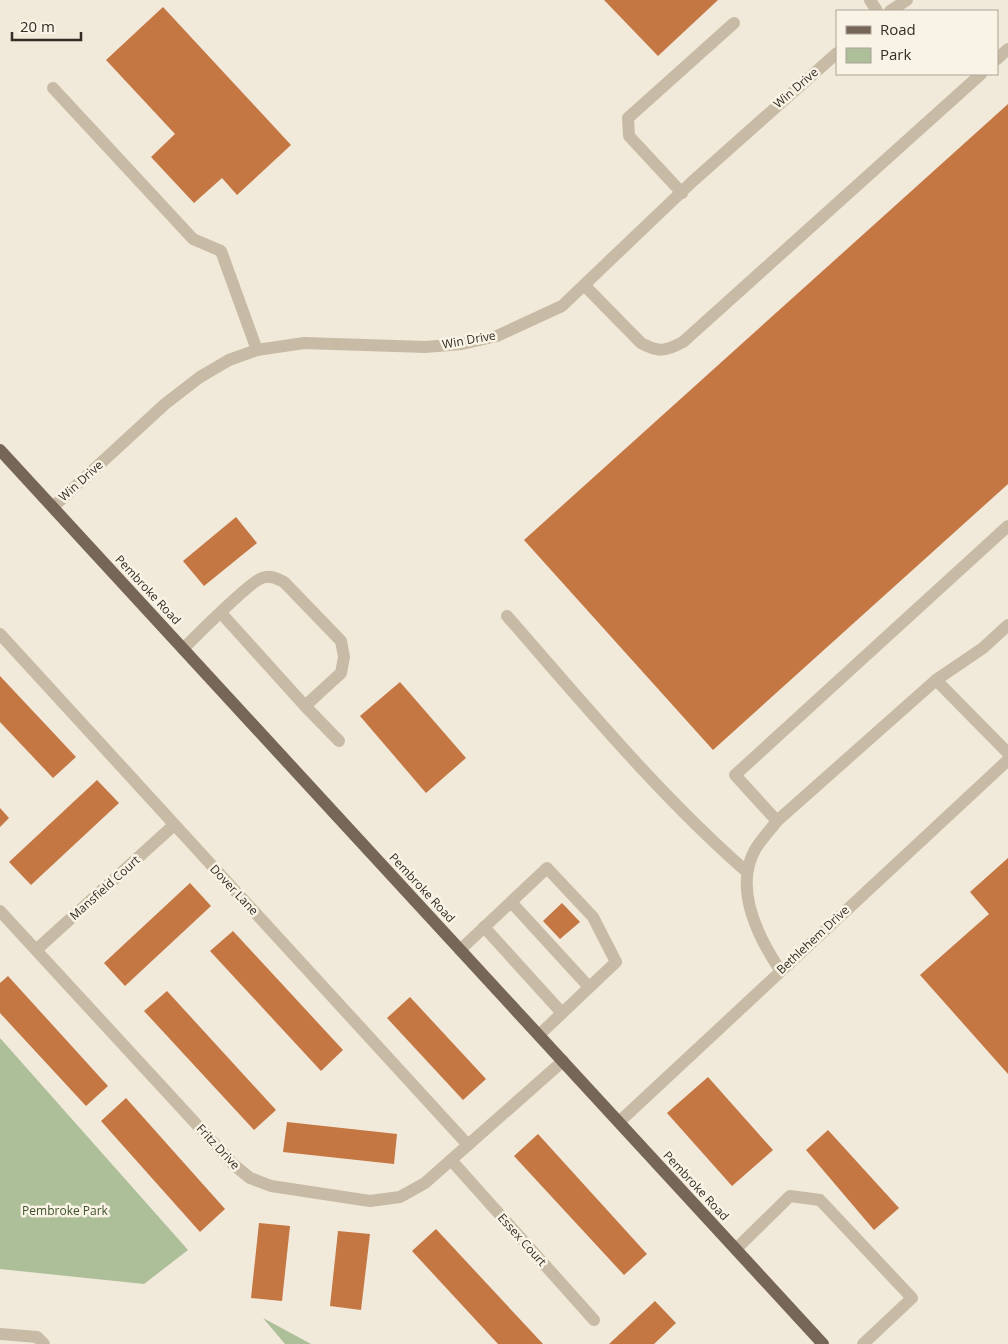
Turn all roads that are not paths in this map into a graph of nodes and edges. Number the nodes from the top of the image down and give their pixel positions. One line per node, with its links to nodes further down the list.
1 (907, 0): 2 (street)
2 (892, 10)
3 (734, 23): 9 (street)
4 (1008, 49): 6 (street)
5 (836, 54): 9 (street, Win Drive)
6 (998, 58)
7 (980, 75): 10 (street)
8 (53, 88): 11 (street)
9 (682, 193): 10 (street, Win Drive)
10 (585, 286): 11 (street, Win Drive)
11 (257, 350): 13 (street, Win Drive)
12 (0, 450): 13 (main road, Pembroke Road)
13 (53, 507): 19 (main road, Pembroke Road)
14 (1008, 526): 25 (street)
15 (221, 614): 19 (street); 21 (street); 21 (street)
16 (507, 616): 27 (street)
17 (1008, 625): 20 (street)
18 (0, 634): 26 (street, Dover Lane)
19 (183, 649): 32 (main road, Pembroke Road)
20 (936, 680): 23 (street); 25 (street)
21 (305, 706): 22 (street)
22 (339, 742)
23 (1008, 753)
24 (1008, 760): 33 (street, Bethlehem Drive)
25 (777, 821): 27 (street)
26 (174, 825): 31 (street, Mansfield Court); 39 (street, Dover Lane)
27 (747, 872): 33 (street)
28 (511, 902): 30 (street); 34 (street); 34 (street)
29 (0, 911): 31 (street, Fritz Drive)
30 (484, 927): 32 (street); 35 (street)
31 (36, 950): 40 (street, Fritz Drive)
32 (460, 950): 36 (main road, Pembroke Road)
33 (780, 970): 38 (street, Bethlehem Drive)
34 (589, 987): 35 (street)
35 (562, 1013): 36 (street)
36 (539, 1035): 37 (main road, Pembroke Road)
37 (563, 1061): 38 (main road, Pembroke Road); 39 (street, Fritz Drive)
38 (619, 1122): 41 (main road, Pembroke Road)
39 (468, 1145): 40 (street, Fritz Drive)
40 (450, 1160): 42 (street, Essex Court)
41 (736, 1249): 45 (main road, Pembroke Road); 46 (street)
42 (594, 1320)
43 (0, 1334): 44 (street)
44 (44, 1344)
45 (823, 1344)
46 (863, 1344)

